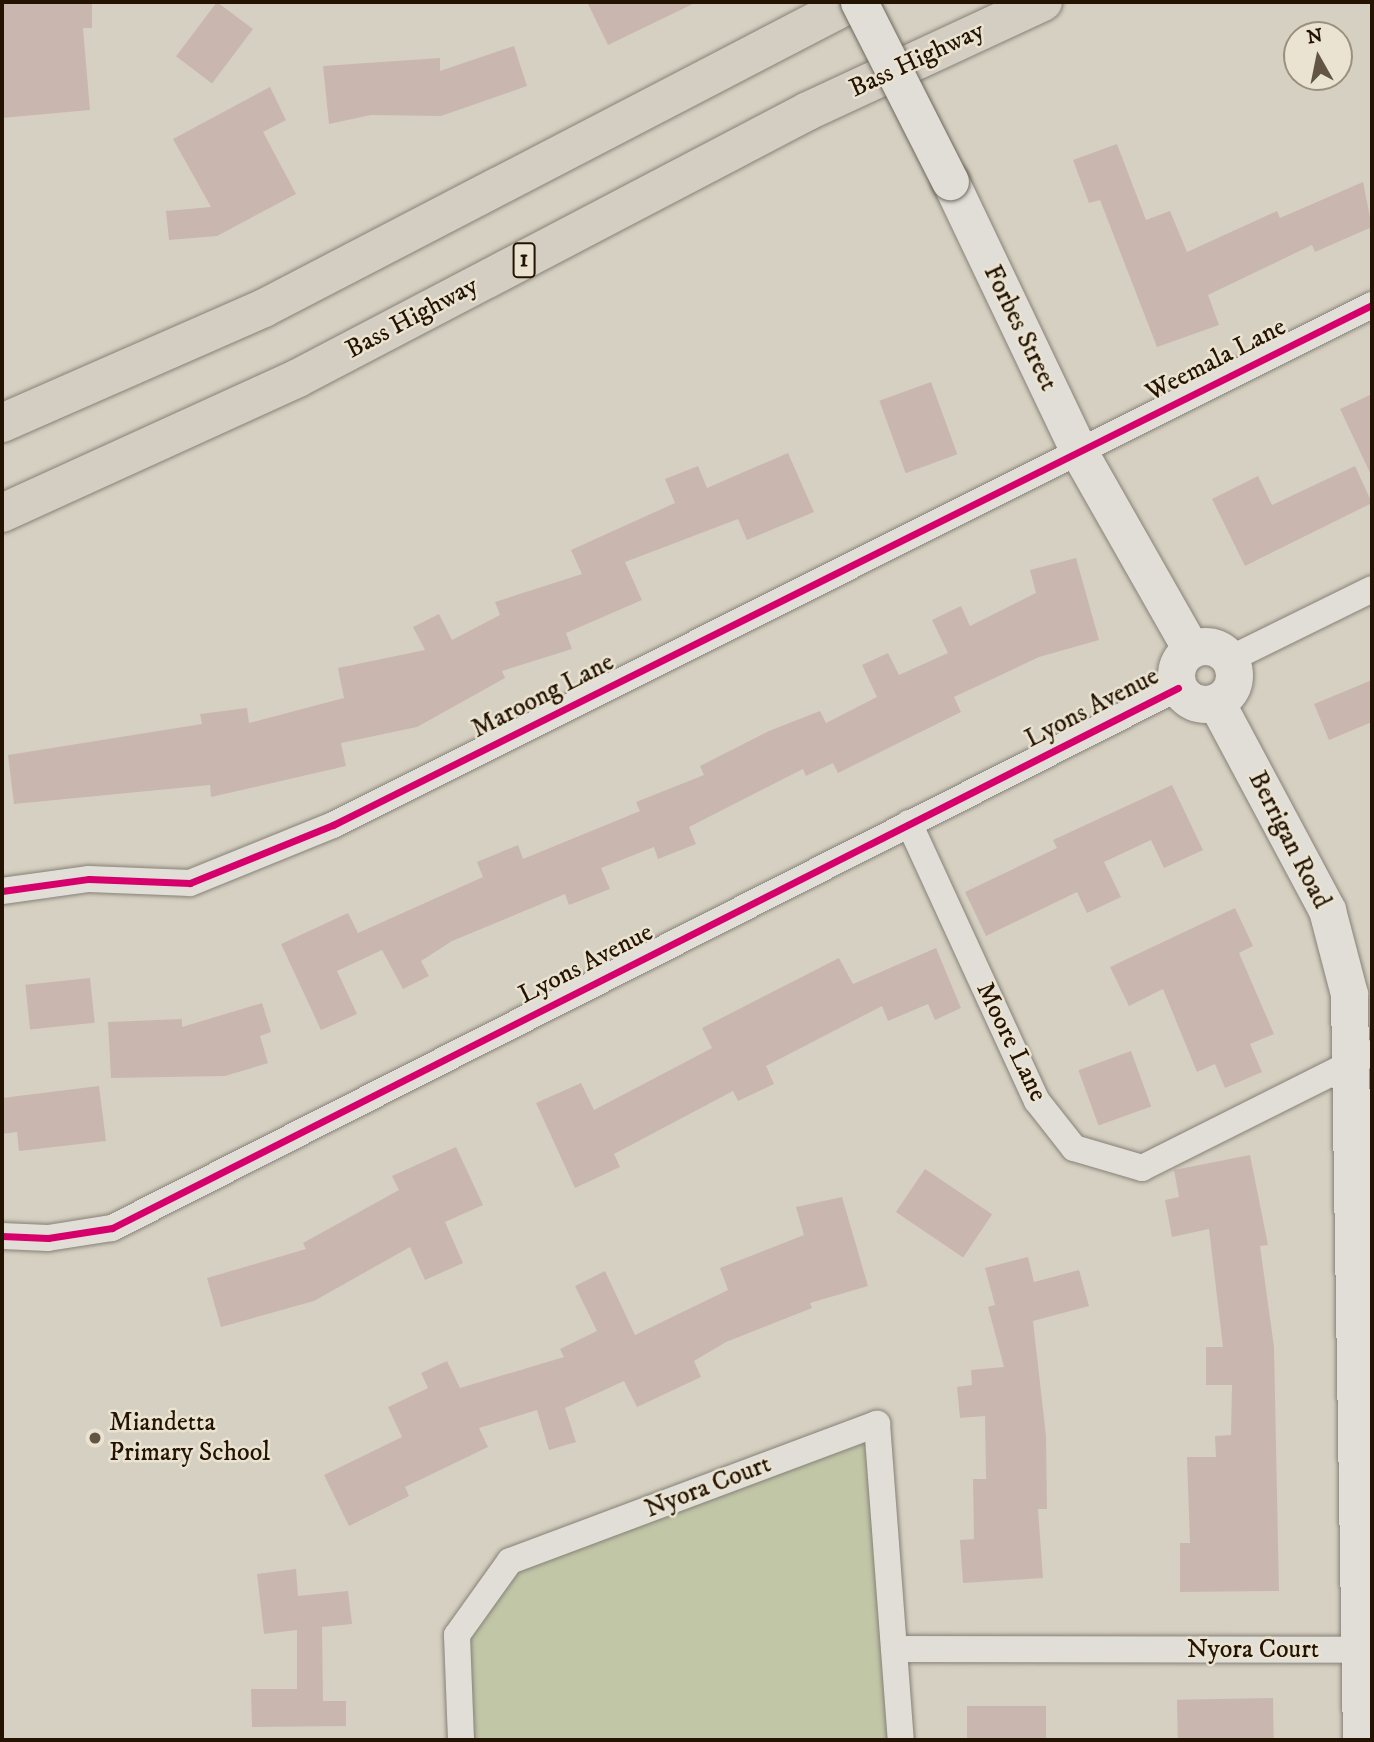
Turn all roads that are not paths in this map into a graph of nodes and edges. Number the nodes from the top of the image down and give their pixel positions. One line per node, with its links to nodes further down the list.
1 (853, 2): 5 (highway)
2 (859, 2): 6 (street, Forbes Street, bridge)
3 (1043, 2): 7 (highway, Bass Highway / 1)
4 (1372, 305): 6 (street, Weemala Lane)
5 (2, 423)
6 (1079, 452): 9 (street, Forbes Street); 14 (street, Maroong Lane)
7 (2, 513)
8 (1372, 589): 10 (street)
9 (1191, 649): 10 (street); 11 (street)
10 (1230, 659): 12 (street)
11 (1178, 688): 12 (street); 13 (street, Lyons Avenue)
12 (1216, 702): 15 (street, Berrigan Road)
13 (909, 823): 15 (street, Moore Lane); 16 (street, Lyons Avenue)
14 (2, 891)
15 (1362, 1058): 17 (street, Berrigan Road)
16 (2, 1236)
17 (1362, 1323): 19 (street, Berrigan Road)
18 (894, 1649): 19 (street, Nyora Court); 20 (street, Nyora Court); 21 (street, Nyora Court)
19 (1360, 1650): 22 (street, Berrigan Road)
20 (461, 1740)
21 (901, 1740)
22 (1362, 1740)

